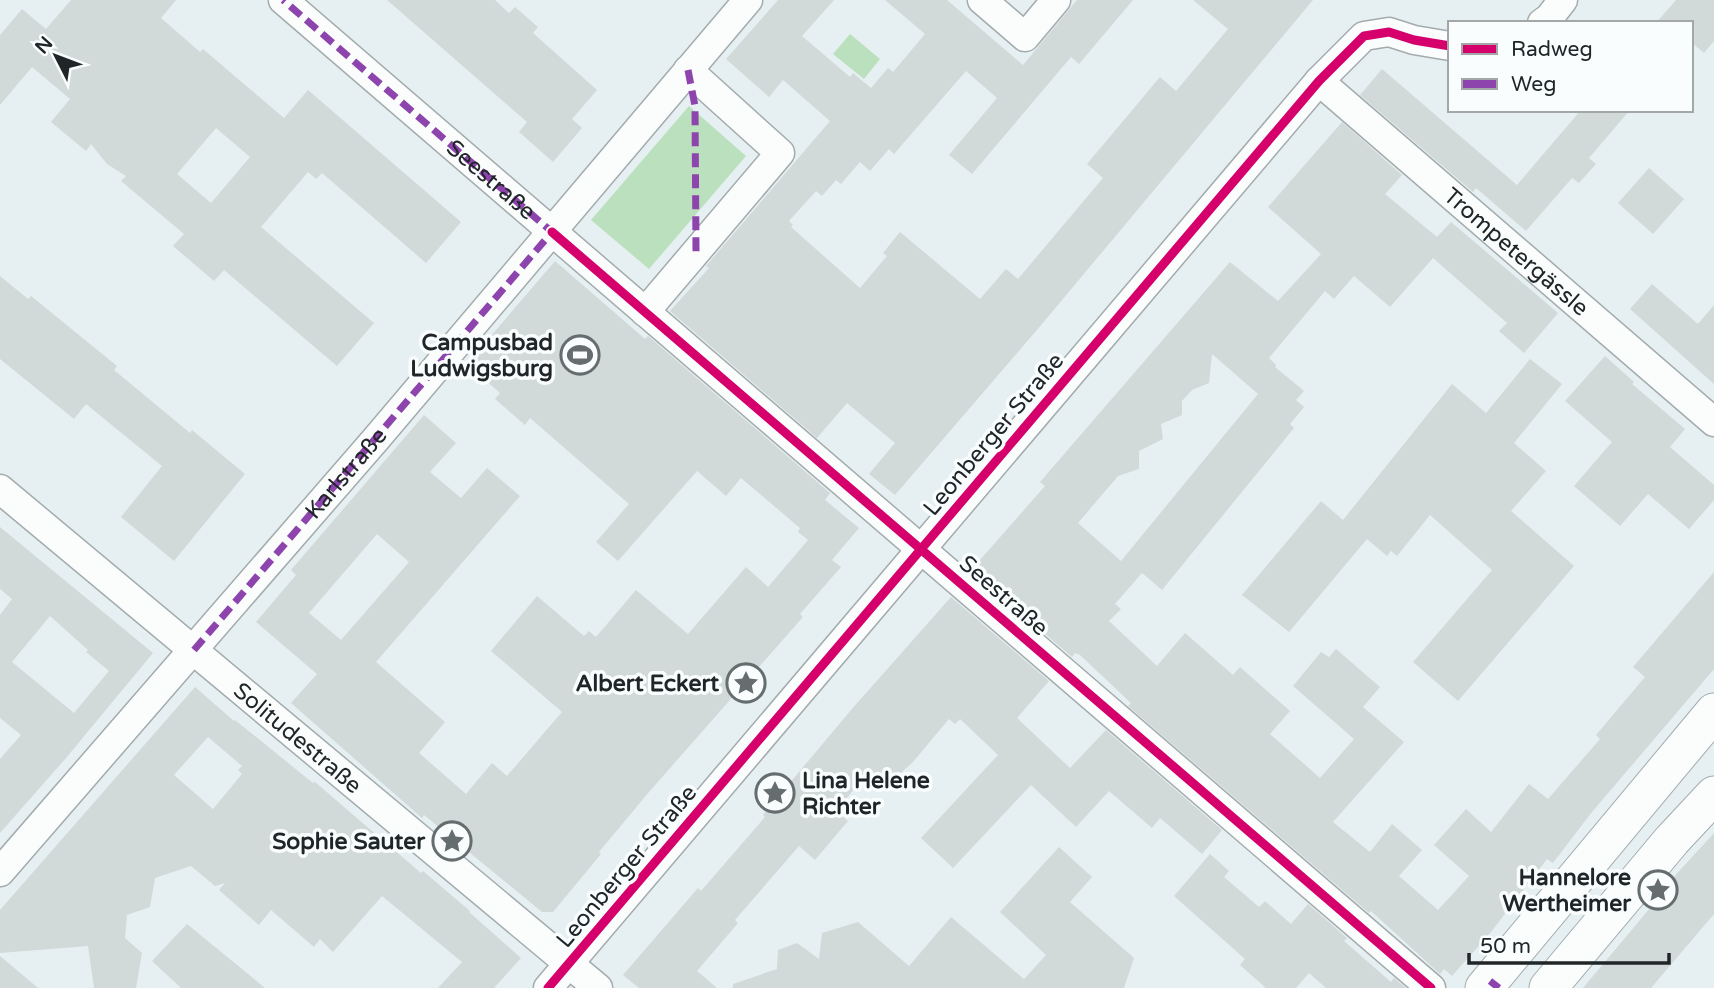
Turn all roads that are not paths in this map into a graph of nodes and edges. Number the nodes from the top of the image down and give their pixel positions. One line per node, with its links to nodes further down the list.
1 (283, 0): 10 (street, Seestraße)
2 (748, 0): 8 (street, Karlstraße)
3 (982, 0): 4 (street)
4 (1056, 0)
5 (1563, 0): 6 (street)
6 (1545, 21)
7 (1448, 46): 9 (street, Leonberger Straße)
8 (688, 70): 10 (street, Karlstraße); 11 (street)
9 (1319, 81): 12 (street, Trompetergässle); 14 (street, Leonberger Straße)
10 (552, 232): 11 (street, Seestraße); 15 (street, Karlstraße)
11 (645, 312): 14 (street, Seestraße)
12 (1714, 422)
13 (0, 489): 15 (street, Solitudestraße)
14 (921, 549): 23 (street, Leonberger Straße); 26 (street, Seestraße)
15 (194, 650): 22 (street, Karlstraße); 23 (street, Solitudestraße)
16 (1714, 712): 20 (main road)
17 (1714, 739): 20 (main road)
18 (1714, 770): 21 (main road)
19 (1714, 795): 21 (main road)
20 (1610, 837): 27 (main road)
21 (1672, 839): 28 (main road)
22 (0, 872)
23 (568, 963): 24 (street, Leonberger Straße); 25 (street, Solitudestraße)
24 (548, 988)
25 (598, 988)
26 (1430, 988)
27 (1484, 988)
28 (1548, 988)

